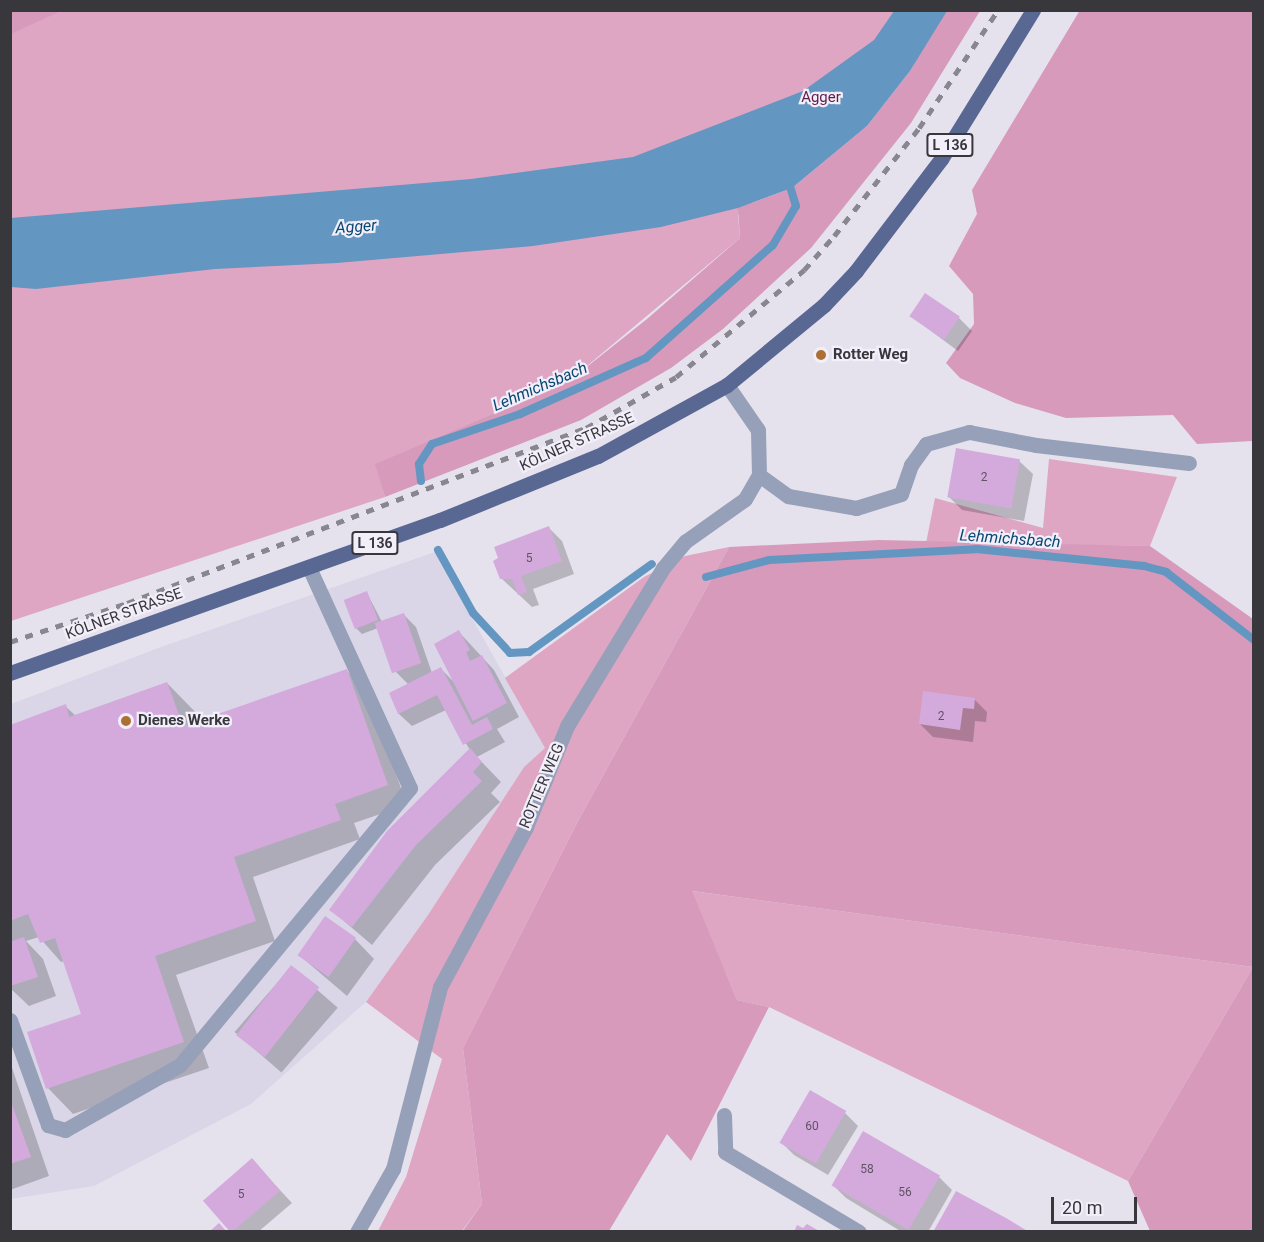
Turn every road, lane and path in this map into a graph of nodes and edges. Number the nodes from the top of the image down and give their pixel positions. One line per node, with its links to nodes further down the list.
1 (1033, 10): 2 (main road, KÖLNER STRASSE / L 136)
2 (727, 385): 4 (street); 5 (main road, KÖLNER STRASSE / L 136)
3 (1189, 463): 4 (street)
4 (759, 475): 9 (street, ROTTER WEG)
5 (309, 567): 6 (main road, KÖLNER STRASSE / L 136); 7 (street)
6 (10, 673)
7 (10, 1020)
8 (724, 1115): 10 (street)
9 (357, 1232)
10 (859, 1232)

